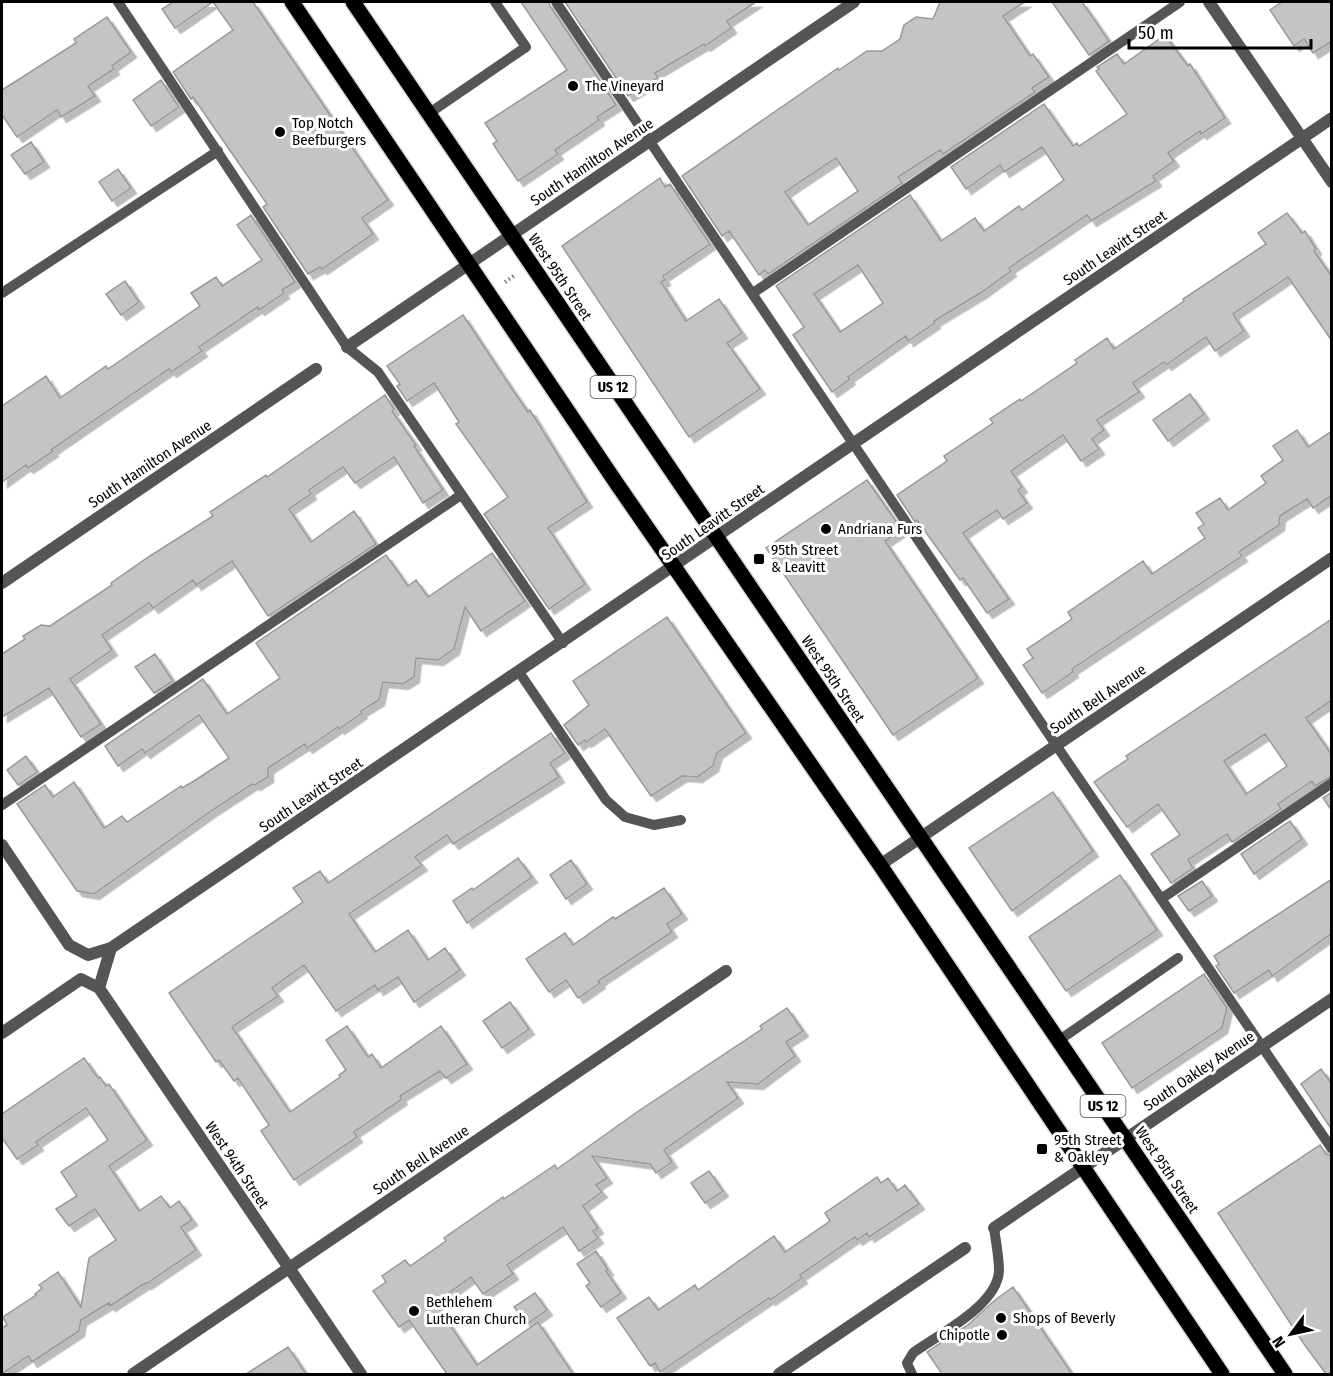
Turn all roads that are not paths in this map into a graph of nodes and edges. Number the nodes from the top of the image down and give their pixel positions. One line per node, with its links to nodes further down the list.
1 (118, 2): 13 (lane)
2 (292, 2): 16 (main road)
3 (353, 2): 9 (main road, West 95th Street / US 12)
4 (495, 2): 9 (lane)
5 (556, 2): 12 (lane)
6 (854, 2): 12 (street, South Hamilton Avenue)
7 (1180, 2): 18 (lane)
8 (1209, 2): 11 (street)
9 (428, 114): 15 (main road, West 95th Street / US 12)
10 (1332, 118): 11 (street, South Leavitt Street)
11 (1302, 139): 14 (street); 21 (street, South Leavitt Street)
12 (651, 140): 15 (street, South Hamilton Avenue); 18 (lane)
13 (218, 151): 17 (lane); 19 (lane)
14 (1332, 182)
15 (510, 236): 16 (street, South Hamilton Avenue); 23 (main road, West 95th Street / US 12)
16 (468, 264): 19 (street, South Hamilton Avenue); 25 (main road)
17 (2, 293)
18 (753, 293): 21 (lane)
19 (347, 347): 22 (lane)
20 (316, 369): 26 (street, South Hamilton Avenue)
21 (854, 444): 23 (street, South Leavitt Street); 29 (lane)
22 (461, 495): 27 (lane); 31 (lane)
23 (716, 538): 25 (street, South Leavitt Street); 33 (main road, West 95th Street / US 12)
24 (1332, 558): 29 (street, South Bell Avenue)
25 (675, 567): 27 (street, South Leavitt Street); 35 (main road)
26 (2, 583)
27 (563, 643): 28 (street, South Leavitt Street)
28 (519, 672): 32 (lane); 37 (street, South Leavitt Street)
29 (1056, 745): 33 (street, South Bell Avenue); 36 (lane)
30 (1332, 783): 36 (lane)
31 (2, 805)
32 (681, 820)
33 (920, 838): 35 (street, South Bell Avenue); 43 (main road, West 95th Street / US 12)
34 (2, 845): 37 (street, South Leavitt Street)
35 (880, 865): 47 (main road)
36 (1161, 899): 44 (lane)
37 (111, 948): 40 (street)
38 (1178, 958): 43 (lane)
39 (726, 970): 50 (street, South Bell Avenue)
40 (99, 988): 42 (street, West 94th Street); 50 (street, West 94th Street)
41 (1332, 999): 44 (street, South Oakley Avenue)
42 (2, 1033)
43 (1058, 1041): 45 (main road, West 95th Street / US 12)
44 (1262, 1046): 45 (street, South Oakley Avenue); 46 (lane)
45 (1125, 1140): 47 (street, South Oakley Avenue); 56 (main road, West 95th Street / US 12)
46 (1332, 1149)
47 (1083, 1168): 48 (street, South Oakley Avenue); 55 (main road)
48 (994, 1228): 54 (lane)
49 (965, 1248): 53 (street)
50 (289, 1268): 51 (street, South Bell Avenue); 52 (street, West 94th Street)
51 (133, 1374)
52 (361, 1374)
53 (779, 1374)
54 (912, 1374)
55 (1222, 1374)
56 (1286, 1374)

